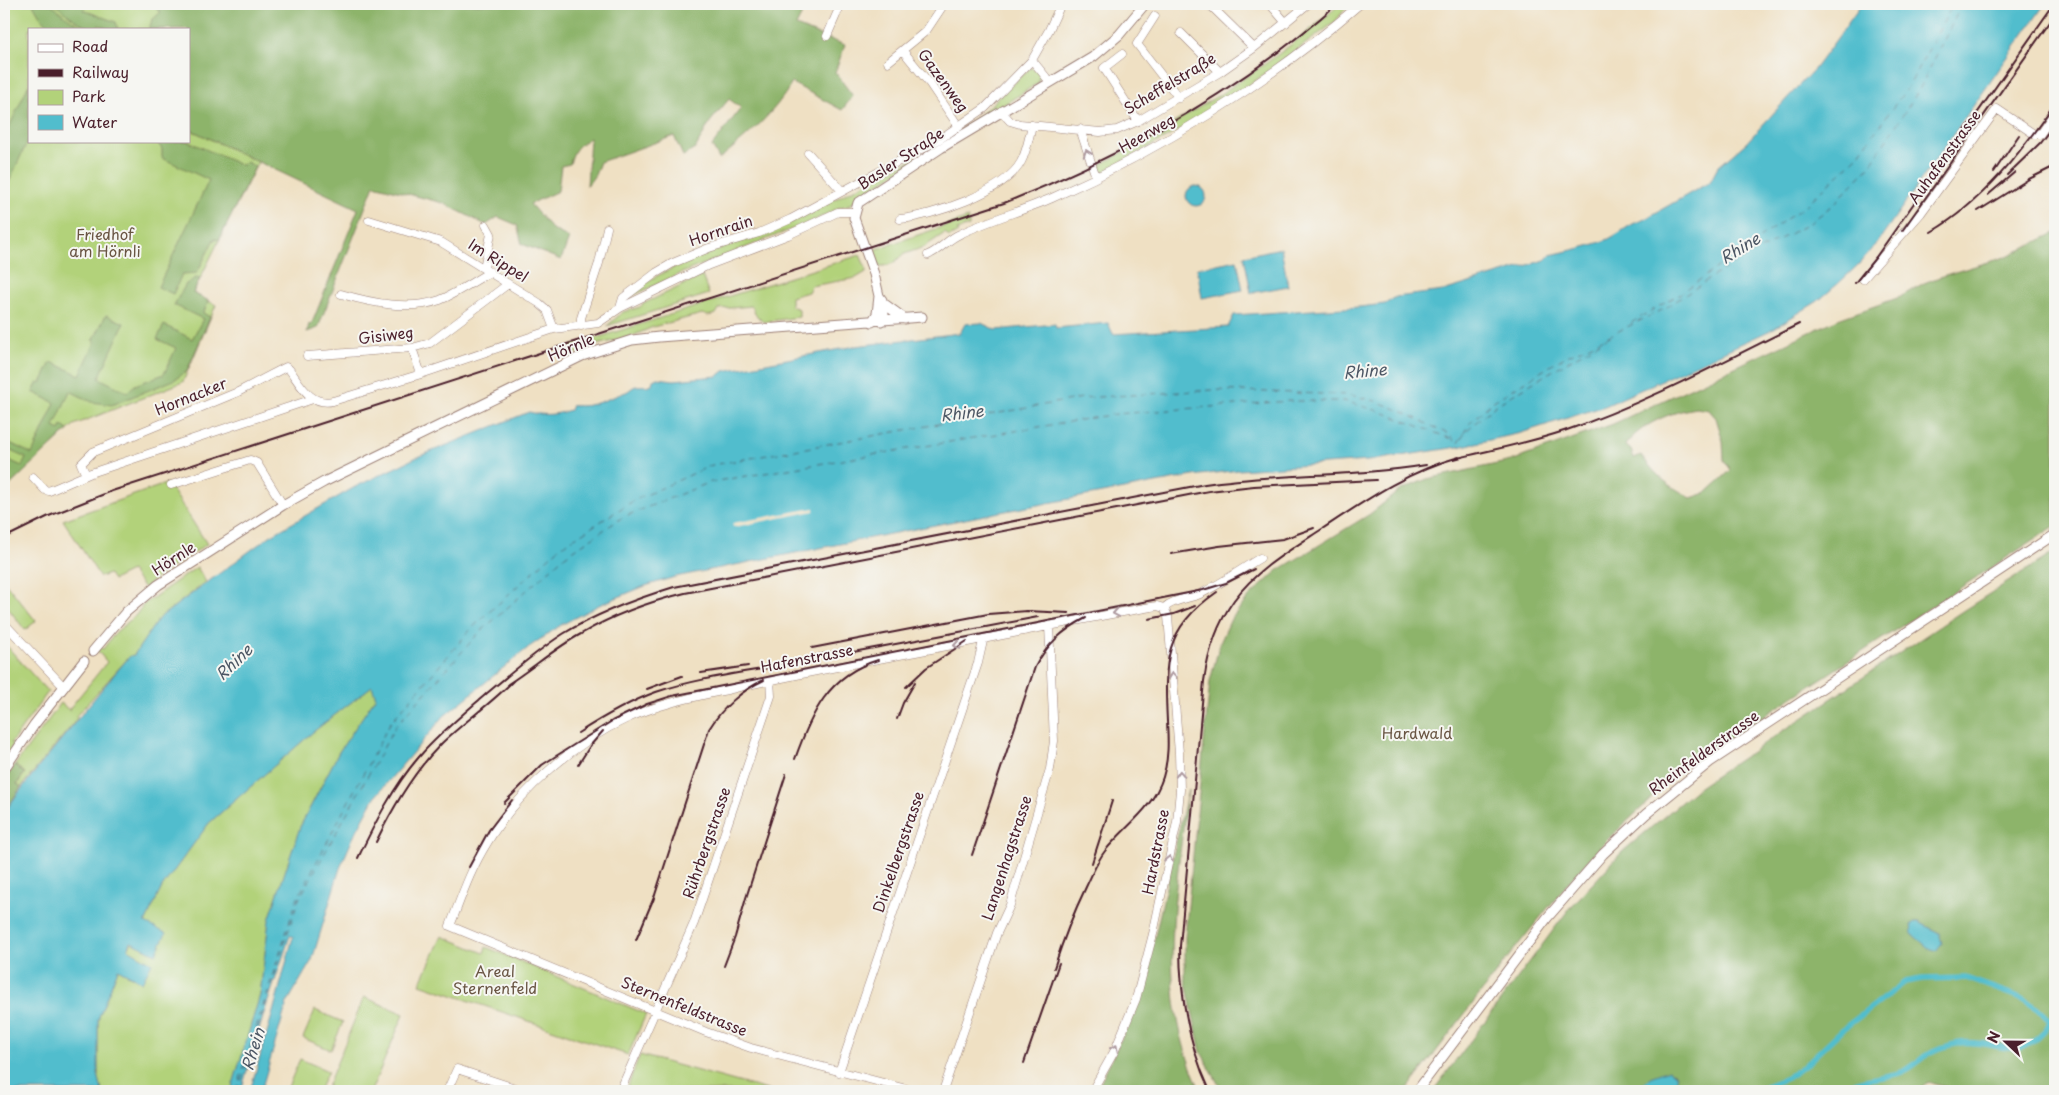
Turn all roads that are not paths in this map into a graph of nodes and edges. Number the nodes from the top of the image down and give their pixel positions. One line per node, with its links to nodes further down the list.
1 (841, 4): 12 (street)
2 (944, 4): 14 (street)
3 (1061, 4): 16 (street, Hornrain)
4 (1145, 4): 19 (main road, Basler Straße)
5 (1209, 4): 13 (street)
6 (1270, 4): 10 (street)
7 (1308, 4): 10 (street, Scheffelstraße)
8 (1360, 4): 28 (street, Heerweg)
9 (1155, 16): 20 (street)
10 (1286, 23): 13 (street, Scheffelstraße)
11 (1181, 33): 18 (street)
12 (827, 36)
13 (1254, 48): 18 (street, Scheffelstraße)
14 (904, 51): 17 (street); 25 (street, Gazenweg)
15 (1122, 54): 23 (street)
16 (1032, 60): 19 (street); 25 (street, Hornrain)
17 (888, 62)
18 (1220, 72): 20 (street, Scheffelstraße)
19 (1050, 82): 21 (main road, Basler Straße)
20 (1179, 98): 23 (street, Scheffelstraße)
21 (1001, 111): 24 (street, Scheffelstraße); 30 (main road, Basler Straße)
22 (2055, 112): 37 (street, Auhafenstrasse)
23 (1138, 121): 26 (street, Scheffelstraße)
24 (1032, 125): 26 (street, Scheffelstraße); 31 (street)
25 (960, 127): 29 (street, Hornrain)
26 (1080, 129): 28 (street, one-way to 26)
27 (808, 153): 29 (street)
28 (1096, 177): 35 (street, Heerweg)
29 (842, 192): 41 (street, Hornrain)
30 (855, 212): 40 (main road); 41 (street, Basler Straße)
31 (900, 219)
32 (369, 220): 36 (street, Im Rippel)
33 (486, 225): 36 (street)
34 (608, 228): 45 (street)
35 (928, 255)
36 (487, 270): 38 (street, Im Rippel); 39 (street)
37 (1863, 279)
38 (508, 284): 46 (street, Im Rippel); 47 (street, Gisiweg)
39 (342, 294)
40 (881, 300): 43 (main road); 44 (main road)
41 (620, 308): 45 (street, Basler Straße)
42 (922, 317): 43 (main road, Hörnle)
43 (905, 319): 44 (main road, Hörnle)
44 (876, 321): 54 (main road, Hörnle)
45 (581, 326): 46 (street)
46 (554, 330): 49 (street)
47 (412, 348): 48 (street, Gisiweg); 49 (street)
48 (308, 356)
49 (421, 374): 50 (street)
50 (312, 399): 51 (street); 51 (street, Hornacker)
51 (86, 475): 52 (street)
52 (33, 477)
53 (171, 485): 54 (street)
54 (283, 506): 62 (main road, Hörnle)
55 (2055, 534): 76 (main road, Rheinfelderstrasse)
56 (2055, 539): 77 (main road, Rheinfelderstrasse)
57 (1260, 558): 58 (street, Hafenstrasse)
58 (1164, 608): 60 (street, Hafenstrasse, one-way to 60); 75 (street, Hardstrasse, one-way to 58)
59 (4, 622): 65 (street)
60 (1049, 626): 61 (street, Hafenstrasse); 74 (street, Langenhagstrasse)
61 (983, 641): 64 (street, Hafenstrasse, one-way to 64); 69 (street, Dinkelbergstrasse)
62 (93, 651)
63 (84, 661): 65 (main road)
64 (770, 680): 67 (street, Hafenstrasse); 68 (street, Rührbergstrasse)
65 (64, 687): 66 (main road)
66 (4, 769)
67 (450, 926): 68 (street, Sternenfeldstrasse)
68 (654, 1011): 69 (street, Sternenfeldstrasse); 72 (street, Rührbergstrasse)
69 (839, 1072): 73 (street, Sternenfeldstrasse)
70 (447, 1091): 71 (street)
71 (524, 1091)
72 (620, 1091)
73 (914, 1091)
74 (943, 1091)
75 (1092, 1091)
76 (1417, 1091)
77 (1424, 1091)

